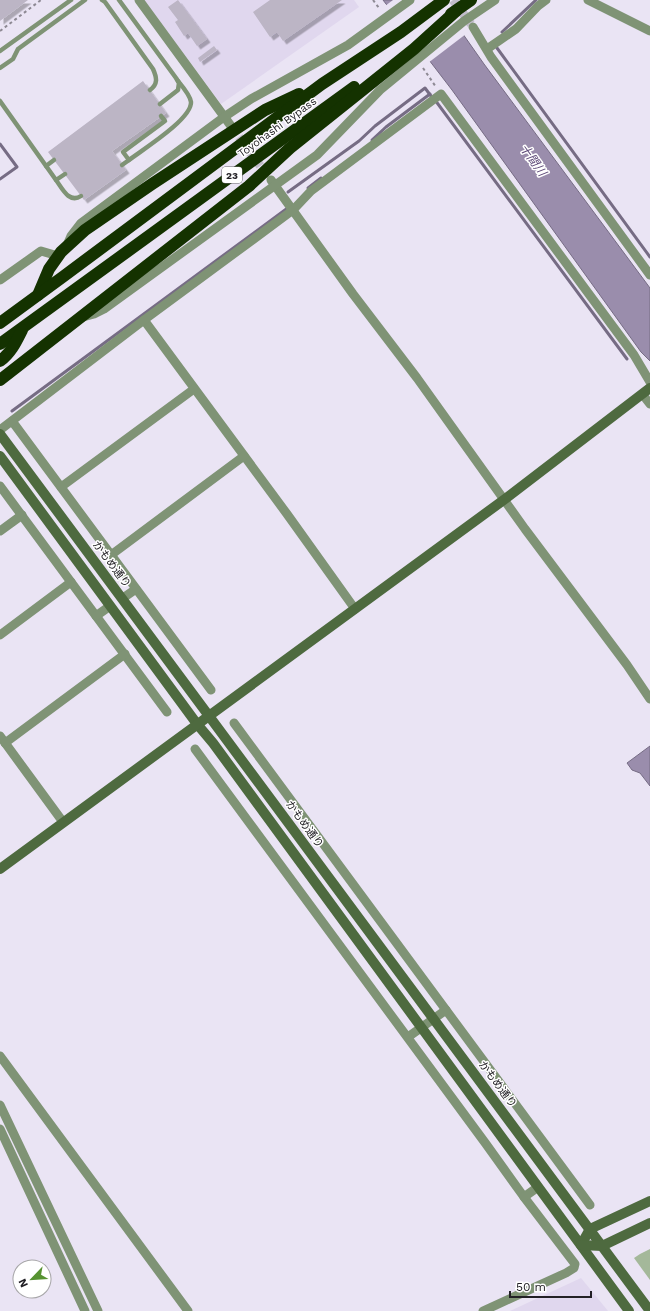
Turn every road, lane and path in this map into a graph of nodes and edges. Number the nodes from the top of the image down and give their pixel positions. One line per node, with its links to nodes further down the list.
1 (41, 0): 16 (path)
2 (71, 0): 19 (lane)
3 (85, 0): 21 (lane)
4 (102, 0): 25 (lane)
5 (119, 0): 23 (lane)
6 (139, 0): 30 (street)
7 (373, 0): 14 (path)
8 (410, 0): 30 (street)
9 (444, 0): 24 (highway, Toyohashi Bypass / 23)
10 (471, 0): 20 (highway, Toyohashi Bypass / 23)
11 (495, 0): 20 (street)
12 (546, 0): 18 (street)
13 (588, 0): 17 (street)
14 (379, 8)
15 (474, 27): 18 (street)
16 (0, 31)
17 (650, 31)
18 (487, 49): 43 (street)
19 (0, 51)
20 (415, 51): 38 (street); 46 (highway, 23); 50 (highway, Toyohashi Bypass / 23)
21 (0, 68)
22 (423, 68): 26 (path)
23 (176, 78): 28 (lane); 33 (lane)
24 (322, 84): 41 (highway); 48 (highway, Toyohashi Bypass / 23)
25 (150, 90)
26 (441, 94): 40 (street); 53 (street)
27 (0, 101): 35 (lane)
28 (160, 104)
29 (161, 116): 33 (lane)
30 (224, 117): 31 (street); 41 (street)
31 (231, 126)
32 (54, 160): 35 (lane)
33 (128, 160): 34 (lane)
34 (122, 165)
35 (46, 166): 37 (lane)
36 (65, 174): 37 (lane)
37 (56, 180): 39 (lane)
38 (272, 182): 40 (street); 46 (street)
39 (81, 196)
40 (293, 210): 47 (street); 64 (street)
41 (67, 247): 42 (highway)
42 (58, 256): 44 (street); 49 (highway)
43 (650, 275)
44 (0, 280)
45 (0, 318): 49 (street)
46 (78, 319): 52 (highway, 23)
47 (144, 320): 54 (street); 57 (street)
48 (0, 323)
49 (22, 330): 51 (highway)
50 (0, 344)
51 (3, 359)
52 (0, 380)
53 (650, 382)
54 (194, 388): 61 (street); 63 (street)
55 (646, 391): 56 (street); 64 (street)
56 (650, 404)
57 (12, 421): 58 (street); 63 (street)
58 (0, 430)
59 (0, 434): 70 (street, かもめ通り)
60 (0, 456): 71 (street)
61 (244, 456): 67 (street); 72 (street)
62 (0, 486): 65 (street)
63 (61, 487): 67 (street)
64 (505, 499): 72 (street); 77 (street)
65 (22, 515): 66 (street); 68 (street)
66 (0, 532)
67 (111, 555): 69 (street)
68 (71, 582): 73 (street); 74 (street)
69 (136, 588): 70 (street); 76 (street)
70 (123, 598): 79 (street, かもめ通り)
71 (110, 606): 73 (street); 81 (street)
72 (355, 609): 79 (street)
73 (96, 616): 75 (street)
74 (0, 635)
75 (125, 654): 78 (street); 82 (street)
76 (211, 690)
77 (650, 699)
78 (167, 712)
79 (209, 714): 81 (street); 87 (street, かもめ通り)
80 (234, 723): 86 (street)
81 (197, 724): 84 (street); 88 (street)
82 (2, 740): 84 (street)
83 (195, 749): 89 (street)
84 (63, 822): 85 (street)
85 (0, 869)
86 (446, 1010): 87 (street); 93 (street)
87 (434, 1018): 88 (street); 94 (street, かもめ通り)
88 (422, 1027): 89 (street); 95 (street)
89 (408, 1037): 96 (street)
90 (0, 1056): 105 (street)
91 (0, 1105): 104 (street)
92 (0, 1129): 103 (street)
93 (549, 1149): 94 (street); 98 (street)
94 (537, 1158): 100 (street, かもめ通り)
95 (538, 1187): 96 (street); 101 (street)
96 (524, 1197): 106 (street)
97 (650, 1201): 100 (street)
98 (590, 1205)
99 (650, 1223): 102 (street)
100 (590, 1229): 101 (street); 102 (street, かもめ通り)
101 (581, 1245): 102 (street); 107 (street)
102 (602, 1246): 108 (street, かもめ通り)
103 (85, 1311)
104 (98, 1311)
105 (188, 1311)
106 (483, 1311)
107 (629, 1311)
108 (650, 1311)

